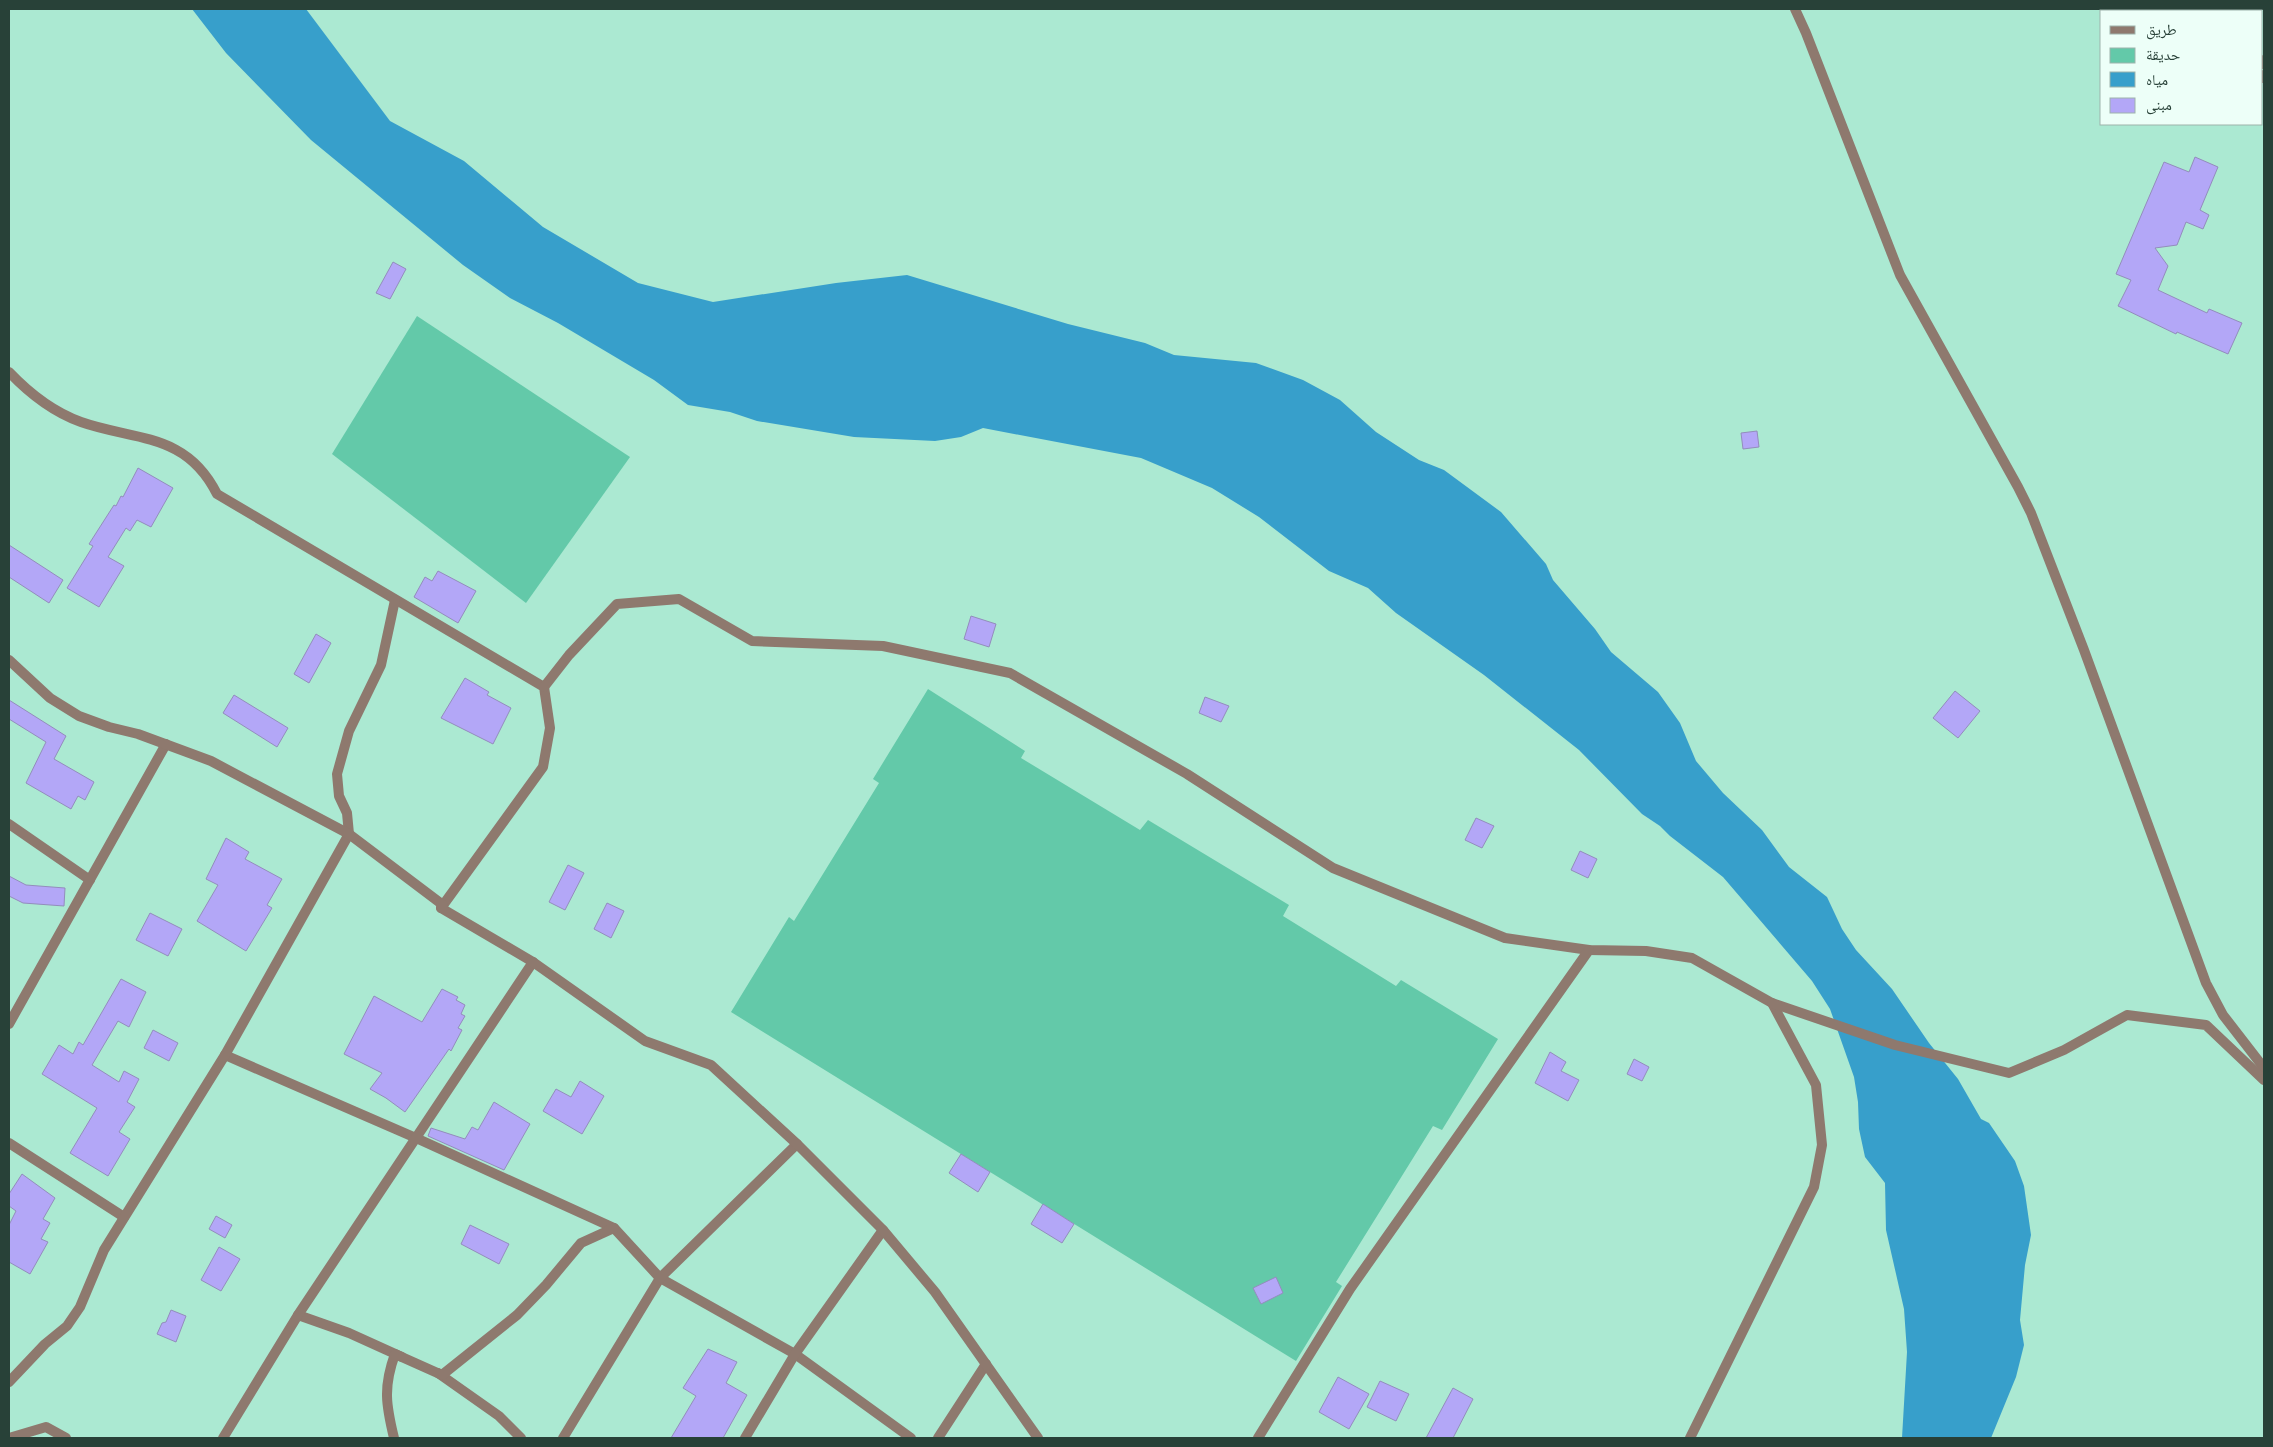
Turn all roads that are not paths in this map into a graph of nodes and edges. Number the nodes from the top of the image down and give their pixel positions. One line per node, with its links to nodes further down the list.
1 (1795, 9): 16 (street)
2 (9, 372): 3 (street)
3 (395, 600): 5 (street); 8 (street)
4 (9, 660): 6 (street)
5 (544, 687): 10 (street); 11 (street)
6 (166, 744): 8 (street); 9 (street)
7 (9, 824): 9 (street)
8 (349, 834): 10 (street); 15 (street)
9 (90, 880): 14 (street)
10 (441, 908): 12 (street)
11 (1589, 950): 13 (street); 40 (street)
12 (533, 962): 18 (street); 20 (street)
13 (1772, 1003): 17 (street); 41 (street)
14 (9, 1024)
15 (225, 1055): 18 (street); 21 (street)
16 (2264, 1068)
17 (2264, 1080)
18 (416, 1138): 22 (street); 25 (street)
19 (9, 1143): 21 (street)
20 (797, 1144): 23 (street); 24 (street)
21 (124, 1217): 29 (street)
22 (614, 1228): 24 (street); 28 (street)
23 (883, 1230): 26 (street); 27 (street)
24 (660, 1278): 26 (street); 35 (street)
25 (298, 1316): 28 (street); 32 (street)
26 (795, 1354): 36 (street); 37 (street)
27 (986, 1364): 38 (street); 39 (street)
28 (442, 1375): 33 (street); 34 (street)
29 (9, 1382)
30 (9, 1438): 31 (street)
31 (66, 1438)
32 (223, 1438)
33 (394, 1438)
34 (521, 1438)
35 (563, 1438)
36 (745, 1438)
37 (911, 1438)
38 (938, 1438)
39 (1038, 1438)
40 (1258, 1438)
41 (1690, 1438)

